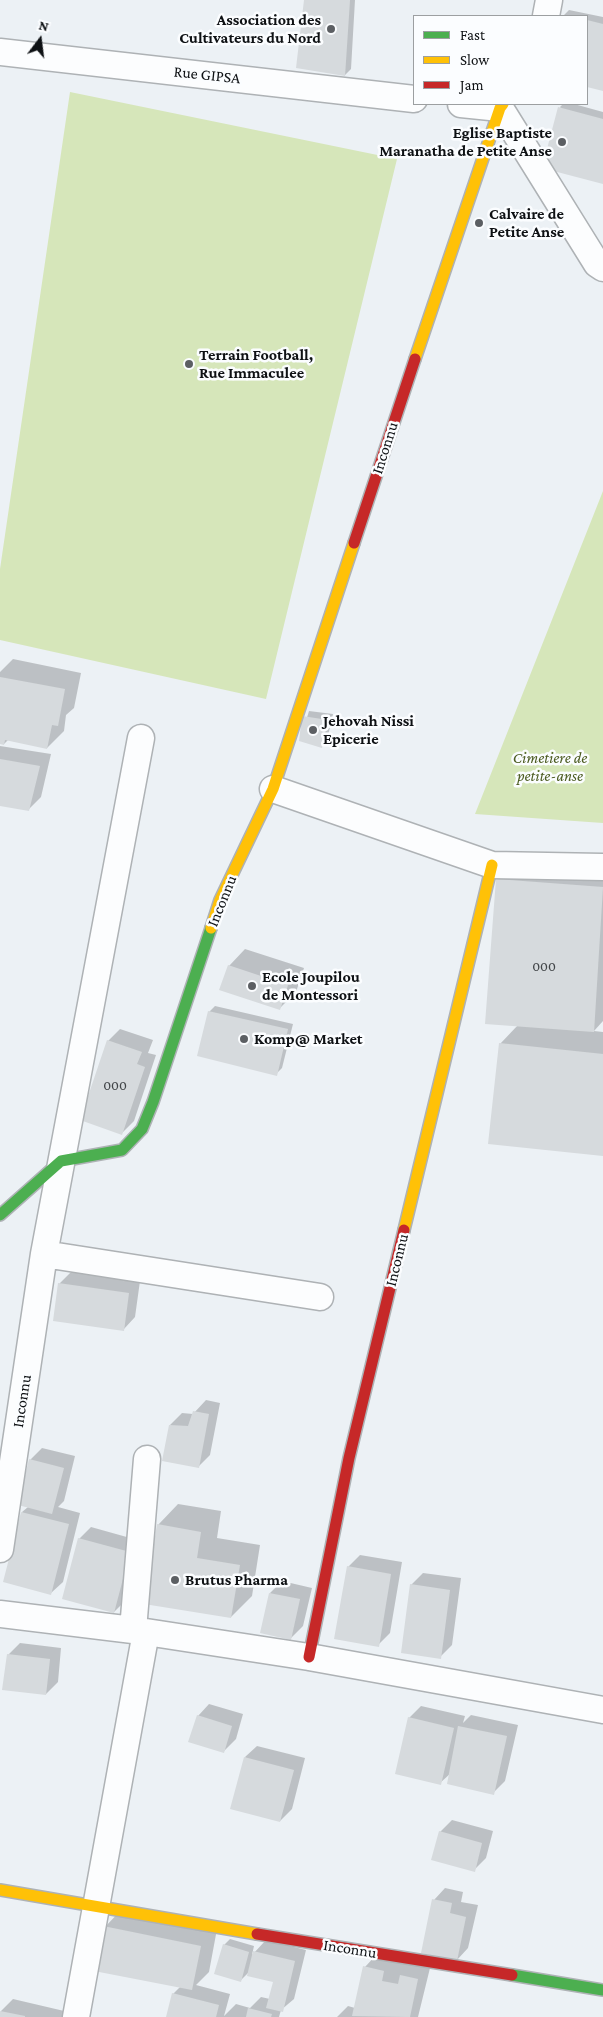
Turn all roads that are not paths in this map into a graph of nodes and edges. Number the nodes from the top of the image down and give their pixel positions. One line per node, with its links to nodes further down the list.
1 (550, 0): 2 (street)
2 (546, 15)
3 (0, 52): 4 (street, Rue GIPSA)
4 (413, 98)
5 (482, 105): 6 (street)
6 (502, 106): 7 (street); 9 (street, Inconnu)
7 (603, 268)
8 (141, 738): 12 (street, Inconnu)
9 (272, 789): 10 (street); 12 (street, Inconnu)
10 (492, 865): 11 (street); 20 (street, Inconnu)
11 (603, 867)
12 (61, 1161): 13 (street); 14 (street, Inconnu)
13 (0, 1215)
14 (44, 1254): 15 (street); 17 (street, Inconnu)
15 (320, 1297)
16 (147, 1459): 19 (street)
17 (0, 1548)
18 (0, 1614): 19 (street)
19 (140, 1631): 20 (street); 23 (street)
20 (309, 1657): 21 (street)
21 (603, 1710)
22 (0, 1890): 23 (street, Inconnu)
23 (97, 1908): 24 (street, Inconnu); 25 (street)
24 (603, 1990)
25 (76, 2017)

